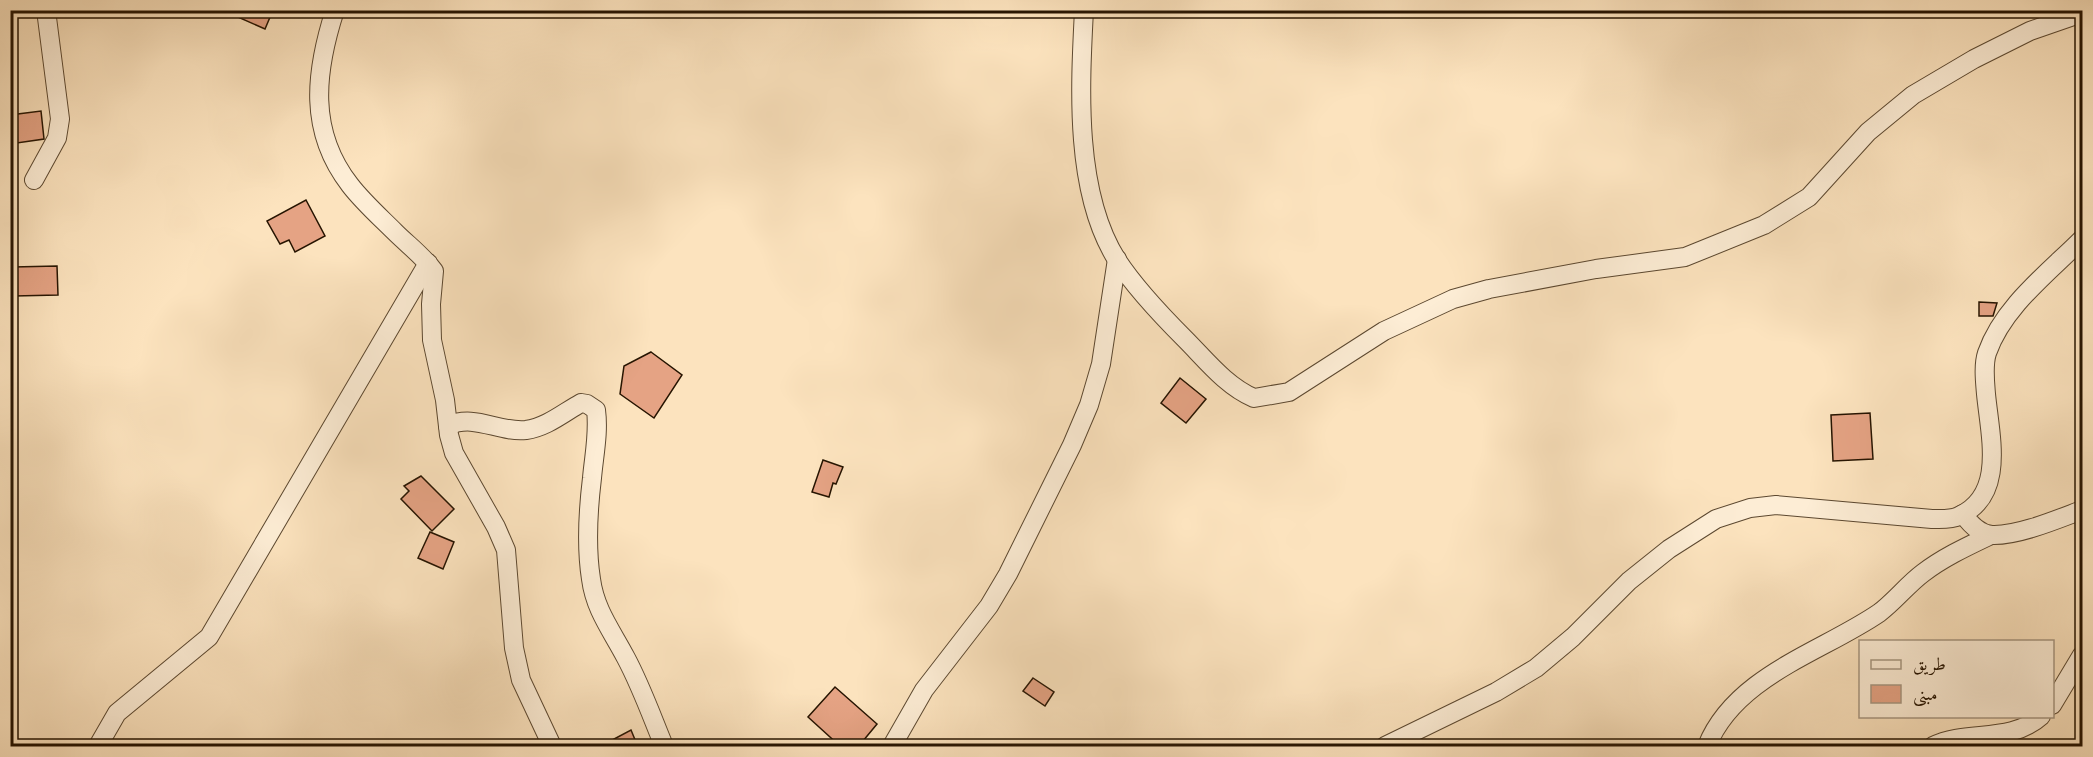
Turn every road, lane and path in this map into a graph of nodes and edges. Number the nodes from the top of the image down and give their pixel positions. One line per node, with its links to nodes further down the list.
1 (46, 10): 5 (street)
2 (335, 10): 8 (street)
3 (1084, 10): 7 (street)
4 (2082, 13): 7 (street)
5 (34, 180)
6 (2082, 239): 11 (street)
7 (1117, 259): 19 (street)
8 (428, 263): 9 (street); 16 (street)
9 (448, 426): 17 (street); 18 (street)
10 (2082, 510): 12 (street)
11 (1963, 514): 12 (street); 20 (street)
12 (1991, 535): 21 (street)
13 (2082, 655): 14 (street)
14 (2054, 702)
15 (2039, 718): 22 (street)
16 (98, 747)
17 (552, 747)
18 (664, 747)
19 (892, 747)
20 (1385, 747)
21 (1707, 747)
22 (1933, 747)

